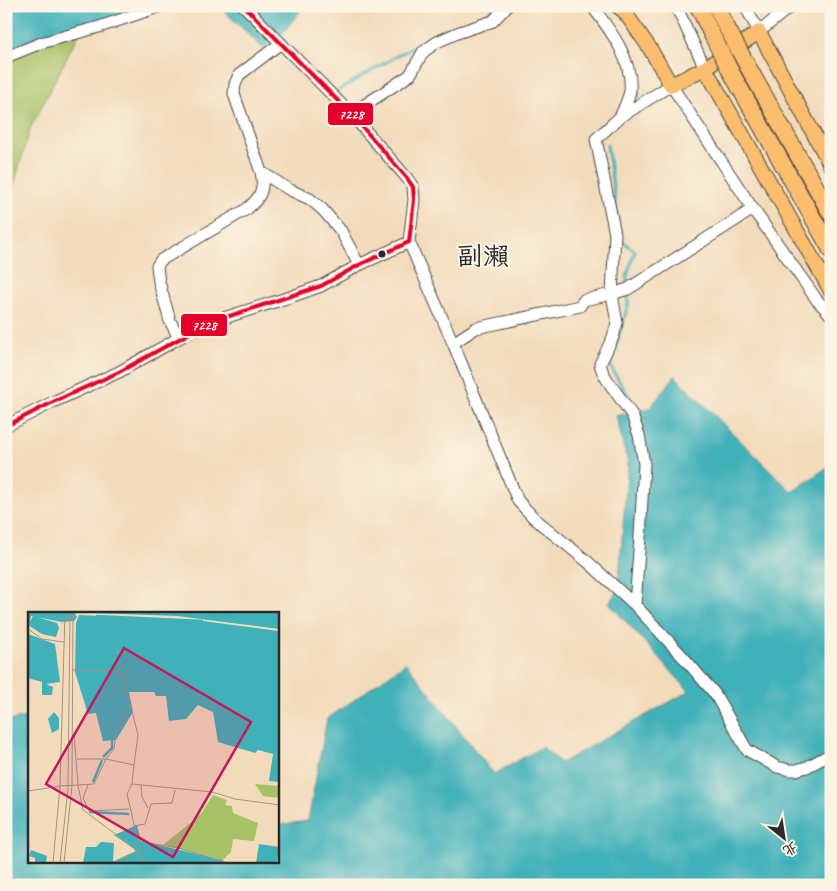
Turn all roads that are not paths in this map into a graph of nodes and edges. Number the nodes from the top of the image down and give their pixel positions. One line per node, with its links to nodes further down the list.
1 (161, 6): 13 (street)
2 (244, 6): 12 (street)
3 (507, 6): 16 (street)
4 (592, 6): 17 (street)
5 (618, 6): 15 (main road)
6 (676, 6): 14 (street)
7 (698, 6): 23 (highway, bridge)
8 (716, 6): 21 (highway, bridge)
9 (746, 6): 11 (street)
10 (791, 6): 11 (street)
11 (759, 32): 14 (main road); 18 (main road)
12 (281, 43): 16 (street); 19 (street)
13 (6, 57)
14 (705, 68): 15 (main road); 25 (main road)
15 (671, 85): 17 (street); 20 (street)
16 (351, 114): 22 (street)
17 (620, 117): 26 (street)
18 (831, 166)
19 (261, 172): 24 (street); 28 (street)
20 (753, 209): 26 (street); 27 (street)
21 (831, 214)
22 (409, 242): 24 (street); 29 (street)
23 (831, 250)
24 (360, 265): 28 (street)
25 (831, 291)
26 (612, 294): 29 (street); 31 (street)
27 (831, 316)
28 (179, 338): 30 (street)
29 (453, 343): 31 (street)
30 (6, 426)
31 (635, 605): 32 (street)
32 (831, 754)

